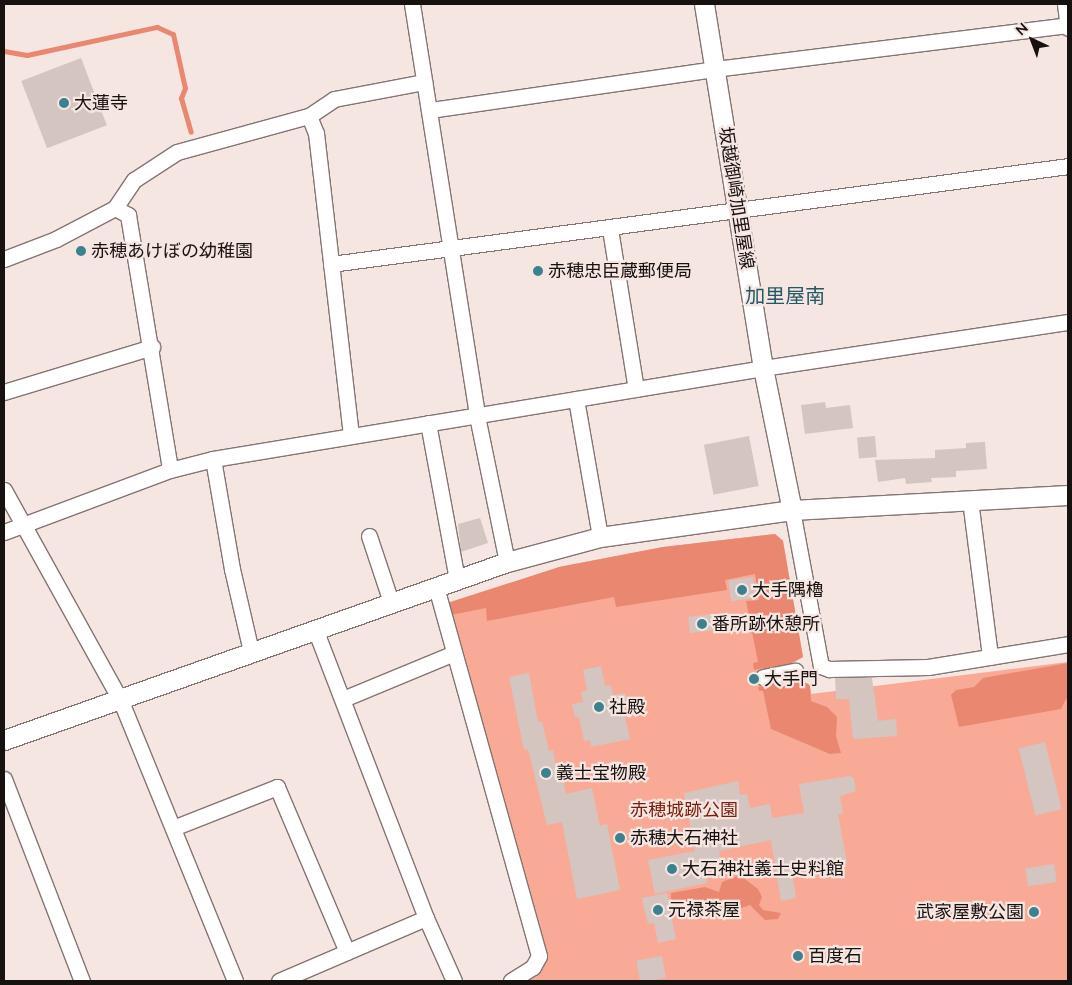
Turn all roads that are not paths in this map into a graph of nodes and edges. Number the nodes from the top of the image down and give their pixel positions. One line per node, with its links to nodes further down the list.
1 (412, 4): 6 (street)
2 (704, 4): 5 (street, 坂越御崎加里屋線)
3 (1065, 4): 4 (street)
4 (1068, 26): 5 (street)
5 (715, 69): 7 (street); 11 (street, 坂越御崎加里屋線)
6 (424, 82): 7 (street); 8 (street)
7 (430, 110): 13 (street)
8 (310, 116): 10 (street); 15 (street)
9 (1068, 166): 11 (street)
10 (115, 208): 14 (street); 17 (street)
11 (739, 210): 12 (street); 18 (street, 坂越御崎加里屋線)
12 (610, 229): 13 (street); 19 (street)
13 (452, 249): 15 (street); 22 (street)
14 (4, 259)
15 (331, 264): 24 (street)
16 (1068, 322): 18 (street)
17 (152, 347): 20 (street); 26 (street)
18 (763, 368): 19 (street); 30 (street, 坂越御崎加里屋線)
19 (636, 389): 21 (street)
20 (4, 392)
21 (576, 399): 22 (street); 34 (street)
22 (477, 416): 23 (street); 35 (street)
23 (428, 423): 24 (street); 36 (street)
24 (351, 434): 25 (street)
25 (213, 459): 26 (street); 41 (street)
26 (170, 470): 31 (street)
27 (4, 490): 31 (street)
28 (1068, 495): 29 (street)
29 (970, 500): 30 (street); 43 (street)
30 (792, 510): 34 (street); 43 (street)
31 (23, 525): 32 (street); 46 (street)
32 (4, 532)
33 (369, 536): 38 (street)
34 (600, 537): 35 (street)
35 (507, 562): 36 (street)
36 (457, 580): 37 (street)
37 (436, 587): 38 (street); 42 (street)
38 (391, 602): 39 (street)
39 (315, 629): 41 (street); 47 (street)
40 (1068, 644): 43 (street)
41 (252, 651): 46 (street)
42 (454, 653): 47 (street); 57 (street)
43 (990, 657)
44 (794, 670): 45 (street)
45 (763, 677)
46 (120, 699): 48 (street); 50 (street)
47 (343, 699): 51 (street)
48 (4, 740)
49 (4, 779): 53 (street)
50 (173, 828): 52 (street); 54 (street)
51 (426, 918): 52 (street); 56 (street)
52 (347, 952): 55 (street)
53 (82, 981)
54 (235, 981)
55 (279, 981)
56 (454, 981)
57 (511, 981)

